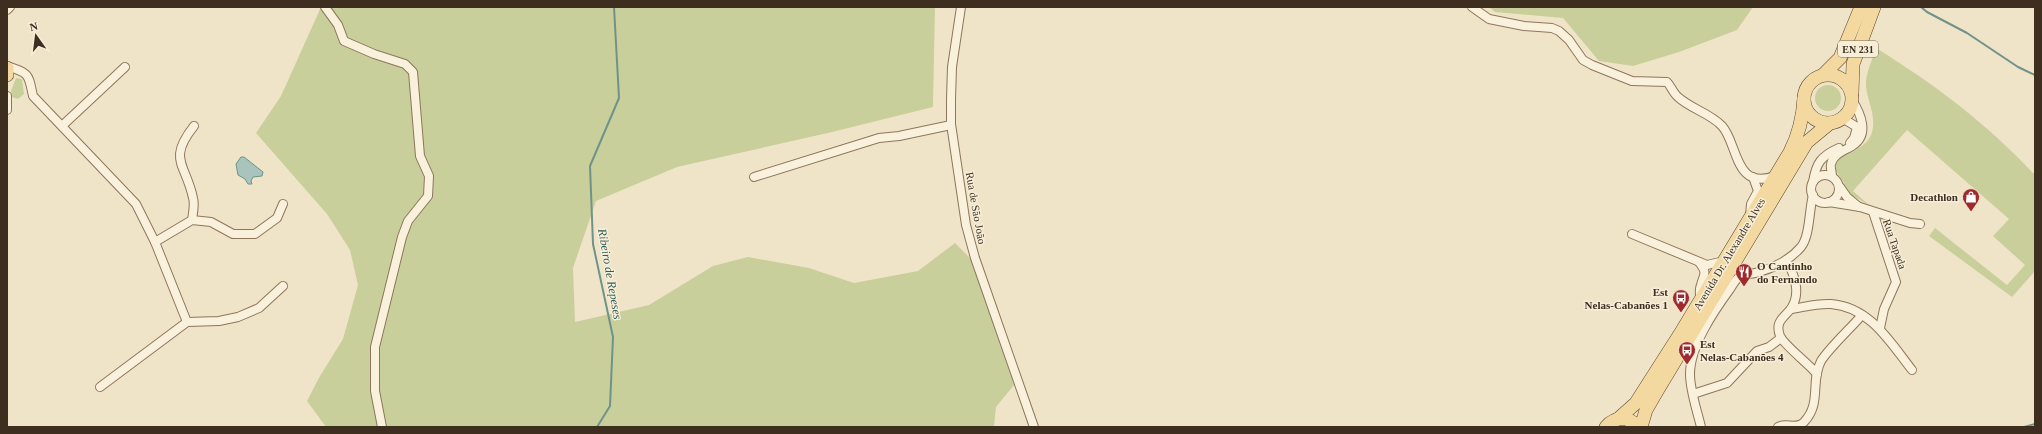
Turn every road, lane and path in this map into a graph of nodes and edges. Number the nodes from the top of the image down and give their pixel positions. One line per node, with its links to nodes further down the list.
1 (10, 7): 7 (street)
2 (325, 7): 55 (street)
3 (961, 7): 19 (street, Rua de São João)
4 (1472, 7): 25 (street)
5 (1861, 7): 12 (main road, EN 231)
6 (1874, 7): 15 (main road, EN 231)
7 (7, 10)
8 (7, 67): 10 (street); 11 (main road)
9 (125, 67): 20 (street)
10 (26, 74): 13 (street); 20 (street)
11 (7, 75)
12 (1824, 75): 15 (main road); 16 (main road, EN 231)
13 (7, 80)
14 (7, 96): 17 (street)
15 (1852, 96): 18 (main road, EN 231); 24 (street)
16 (1804, 98): 18 (main road); 23 (main road, Avenida Dr. Alexandre Alves / EN 231)
17 (7, 110)
18 (1836, 120): 26 (street); 39 (main road, Avenida Dr. Alexandre Alves / EN 231)
19 (951, 125): 22 (street); 56 (street, Rua de São João)
20 (62, 126): 37 (street)
21 (194, 126): 34 (street)
22 (754, 176)
23 (1776, 176): 25 (street); 33 (main road, Avenida Dr. Alexandre Alves / EN 231)
24 (1832, 176): 26 (street); 27 (street)
25 (1753, 177): 33 (street)
26 (1813, 182): 28 (street)
27 (1840, 187): 29 (street); 31 (street, Rua Tapada)
28 (1813, 195): 29 (street); 38 (street)
29 (1829, 202): 31 (street, Rua Tapada)
30 (283, 204): 34 (street)
31 (1860, 207): 32 (street, Rua Tapada)
32 (1873, 212): 35 (street, Rua Tapada); 48 (street, Rua Tapada)
33 (1750, 219): 39 (main road, Avenida Dr. Alexandre Alves / EN 231)
34 (192, 220): 37 (street)
35 (1920, 224)
36 (1632, 234): 40 (street)
37 (155, 242): 47 (street)
38 (1786, 260): 41 (street); 45 (street)
39 (1730, 261): 40 (street); 41 (street); 42 (main road, Avenida Dr. Alexandre Alves / EN 231); 44 (main road, Avenida Dr. Alexandre Alves / EN 231)
40 (1699, 262): 44 (street)
41 (1739, 277): 42 (street); 53 (street)
42 (1724, 280): 58 (main road, Avenida Dr. Alexandre Alves / EN 231)
43 (283, 286): 47 (street)
44 (1700, 301): 54 (main road, Avenida Dr. Alexandre Alves / EN 231)
45 (1791, 309): 46 (street); 49 (street)
46 (1862, 315): 48 (street); 51 (street)
47 (187, 322): 52 (street)
48 (1880, 328): 50 (street)
49 (1780, 338): 51 (street); 53 (street)
50 (1912, 370)
51 (1816, 374): 61 (street)
52 (100, 387)
53 (1693, 394): 59 (street)
54 (1618, 419): 57 (main road, EN 231); 58 (main road, EN 231)
55 (382, 427)
56 (1034, 427)
57 (1606, 427)
58 (1640, 427)
59 (1703, 427)
60 (1778, 427): 61 (street)
61 (1797, 427)

